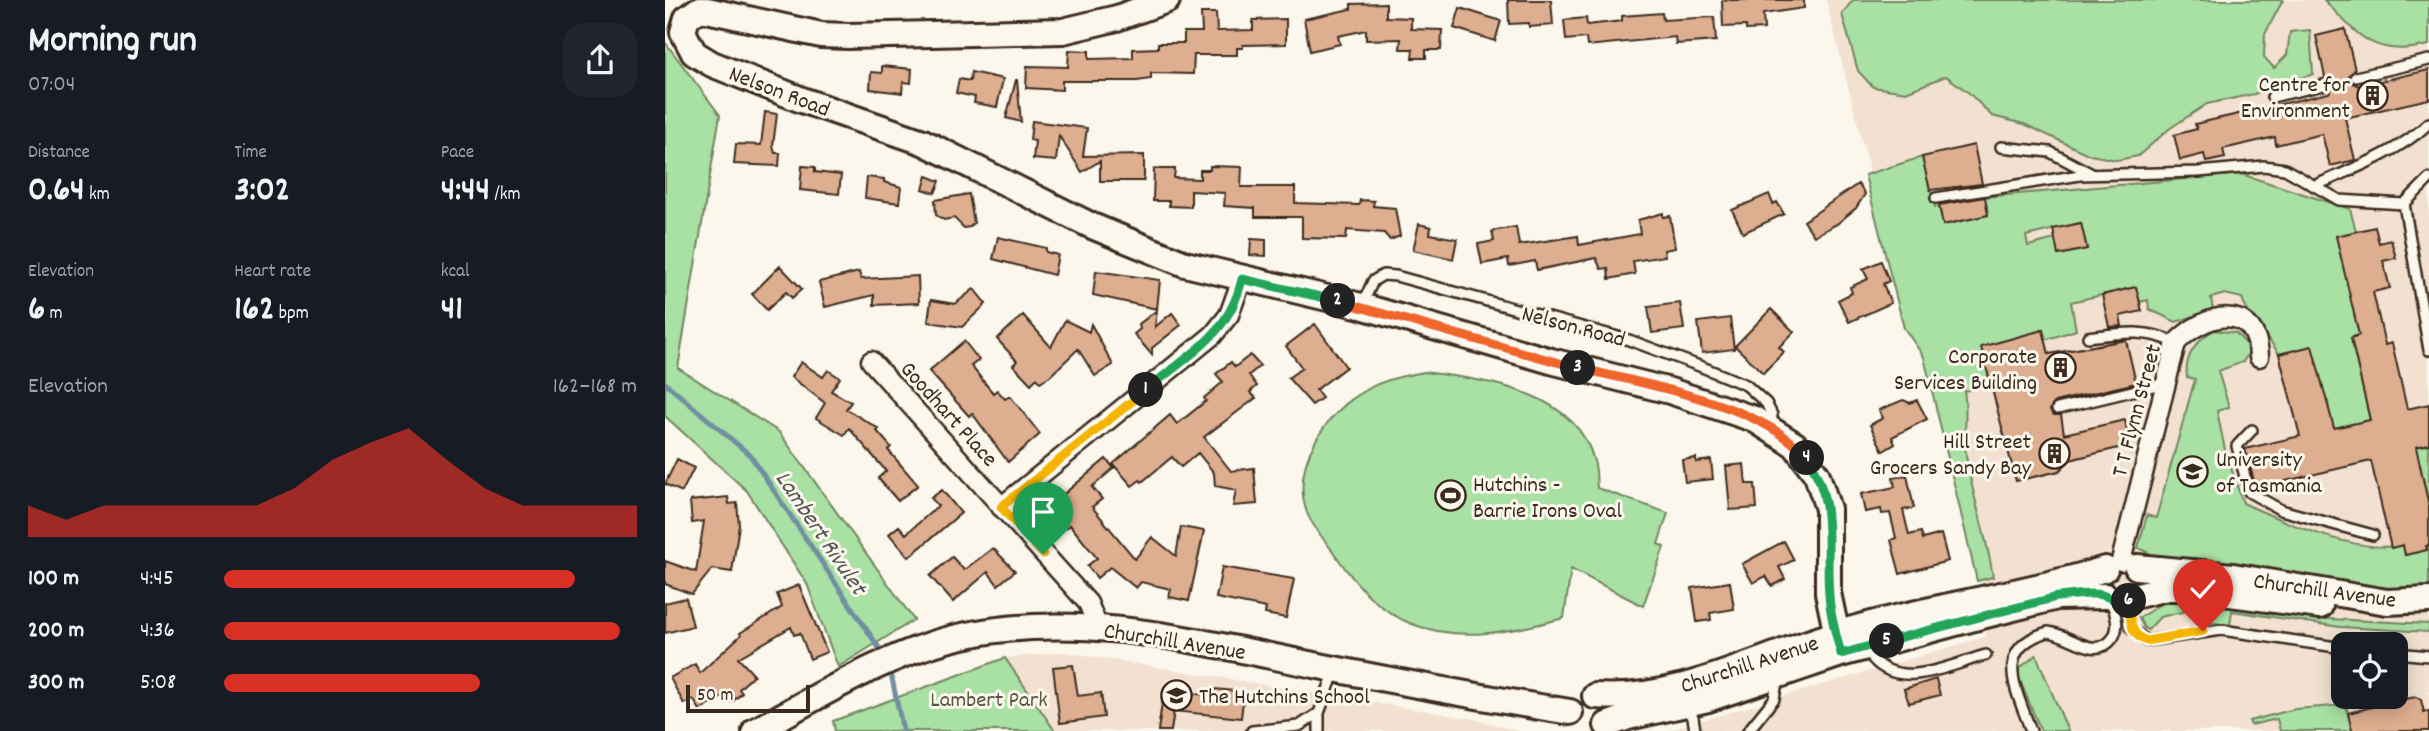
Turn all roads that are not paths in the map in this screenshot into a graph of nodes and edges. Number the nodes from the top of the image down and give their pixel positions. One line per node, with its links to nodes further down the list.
1 (1167, 0): 13 (street, Nelson Road)
2 (2429, 60): 3 (lane)
3 (2356, 77)
4 (2327, 84): 5 (lane)
5 (2272, 97)
6 (2429, 122): 10 (lane)
7 (2001, 147): 8 (lane)
8 (2091, 174): 10 (lane); 11 (lane)
9 (2429, 179): 12 (lane)
10 (2314, 186): 12 (lane)
11 (1936, 198)
12 (2405, 204): 17 (lane)
13 (1242, 279): 14 (street, Nelson Road); 24 (street)
14 (1361, 306): 22 (street, Nelson Road); 22 (lane, Nelson Road)
15 (2088, 337): 16 (lane)
16 (2176, 343): 18 (street, T T Flynn Street); 20 (street, T T Flynn Street)
17 (2429, 350)
18 (2259, 356)
19 (871, 361): 24 (street, Goodhart Place)
20 (2165, 383): 21 (lane); 26 (street, T T Flynn Street)
21 (2057, 409)
22 (1771, 429): 33 (street, Nelson Road)
23 (2252, 430): 25 (lane)
24 (1001, 507): 30 (street, Goodhart Place)
25 (2372, 534)
26 (2121, 566): 27 (street); 27 (street); 28 (street, Churchill Avenue); 33 (street, Churchill Avenue)
27 (2121, 598): 29 (street, Churchill Avenue); 31 (lane); 32 (lane); 33 (street, Churchill Avenue)
28 (2429, 600)
29 (2429, 613)
30 (1098, 627): 40 (street, Churchill Avenue); 47 (street, Churchill Avenue)
31 (2131, 628): 32 (lane); 34 (lane)
32 (2116, 631): 52 (lane)
33 (1838, 644): 39 (street, Churchill Avenue); 41 (street, Churchill Avenue)
34 (2331, 646)
35 (2408, 654): 37 (lane)
36 (1986, 655): 38 (lane)
37 (2429, 656)
38 (1873, 659)
39 (1759, 660): 41 (lane); 42 (street, Churchill Avenue)
40 (1336, 670): 44 (lane); 45 (street, Churchill Avenue)
41 (1778, 676): 43 (street, Churchill Avenue); 51 (lane)
42 (1595, 696): 45 (street); 46 (street)
43 (1680, 705): 46 (street, Churchill Avenue); 50 (lane)
44 (1319, 713): 48 (lane); 49 (lane)
45 (1574, 721)
46 (1605, 728)
47 (755, 731)
48 (1252, 731)
49 (1319, 731)
50 (1695, 731)
51 (1748, 731)
52 (2031, 731)

